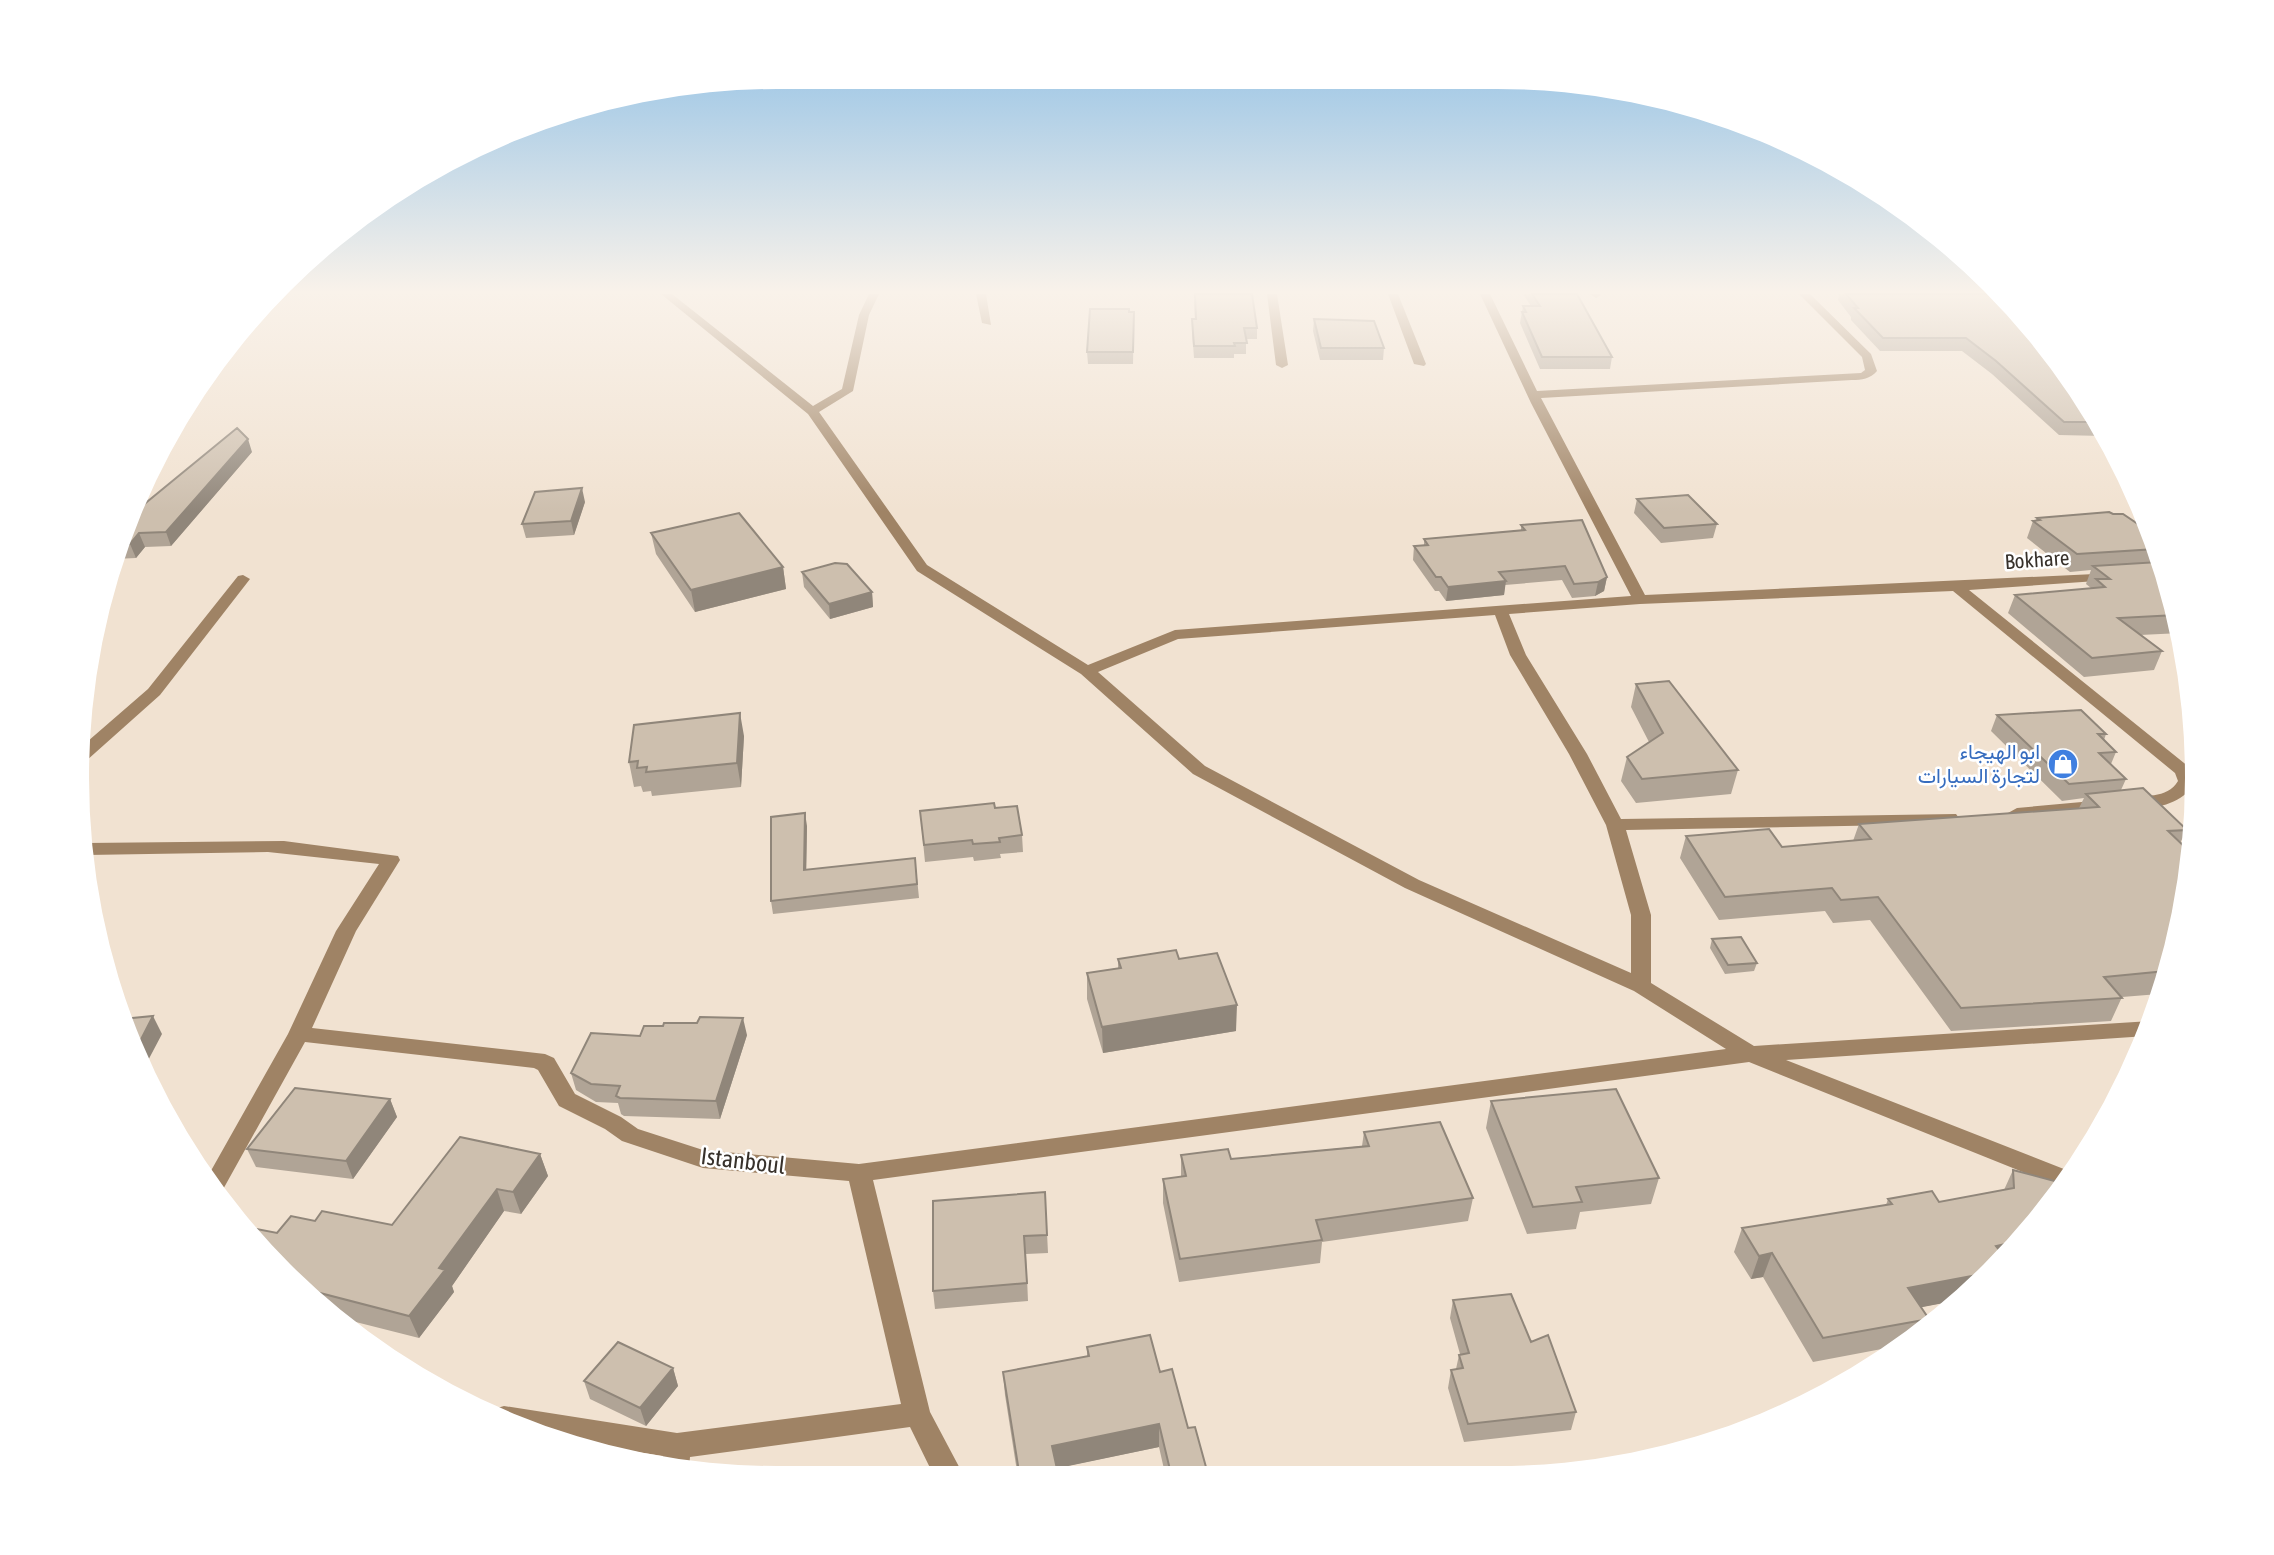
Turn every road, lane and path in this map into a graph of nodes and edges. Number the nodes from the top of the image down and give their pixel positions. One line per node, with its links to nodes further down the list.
1 (757, 367): 6 (street)
2 (852, 367): 6 (street)
3 (1519, 367): 5 (street)
4 (1870, 367): 5 (street)
5 (1533, 395): 10 (street)
6 (812, 411): 12 (street)
7 (2121, 575): 9 (street, Bokhare)
8 (243, 579): 13 (street)
9 (1956, 586): 10 (street, Bokhare); 14 (street)
10 (1640, 600): 11 (street, Bokhare)
11 (1501, 612): 12 (street, Bokhare); 18 (street)
12 (1087, 671): 20 (street)
13 (90, 748)
14 (2185, 776)
15 (2185, 788): 16 (street)
16 (1997, 815)
17 (1970, 818): 18 (street)
18 (1615, 825): 20 (street)
19 (93, 849): 22 (street)
20 (1641, 986): 23 (street)
21 (2137, 1029): 23 (street, Istanboul)
22 (299, 1034): 24 (street, Istanboul); 26 (street)
23 (1750, 1054): 24 (street, Istanboul); 25 (street)
24 (859, 1173): 27 (street)
25 (2058, 1176)
26 (219, 1179)
27 (917, 1413): 29 (street); 30 (street)
28 (565, 1432): 29 (street)
29 (677, 1457)
30 (943, 1466)

